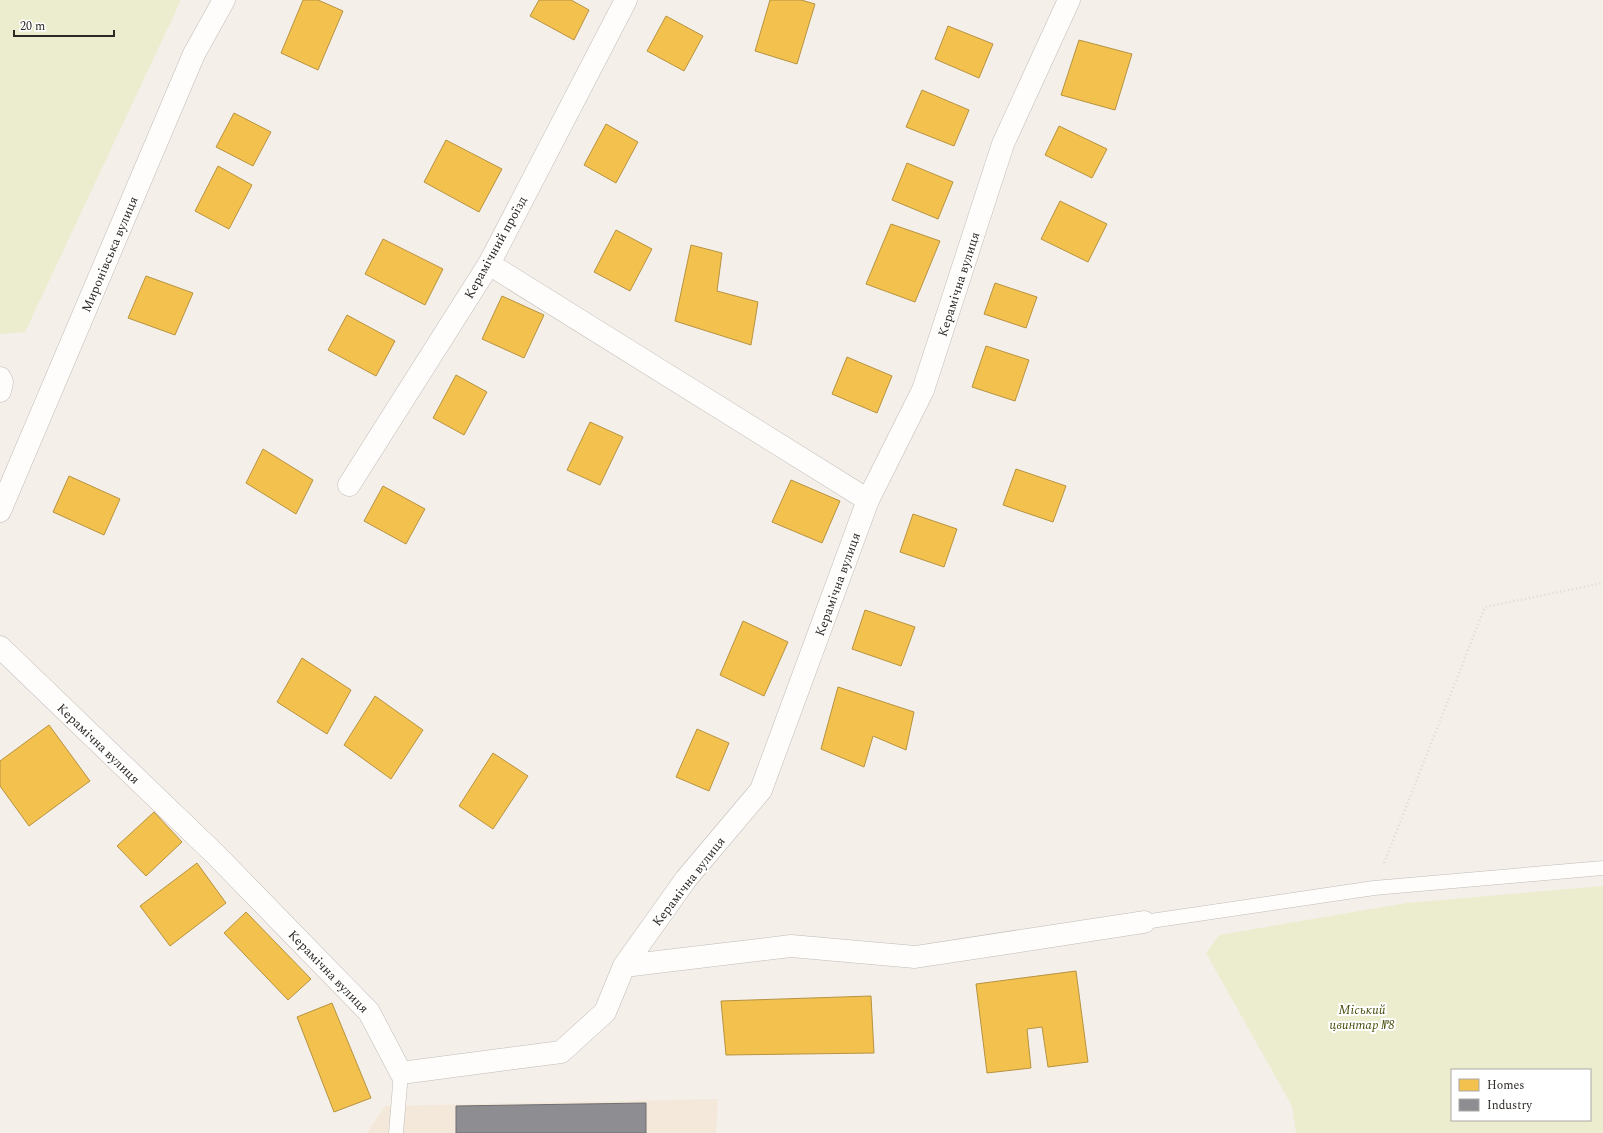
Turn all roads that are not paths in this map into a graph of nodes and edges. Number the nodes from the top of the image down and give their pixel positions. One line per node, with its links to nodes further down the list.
1 (224, 0): 9 (street, Миронівська вулиця)
2 (626, 0): 4 (street, Керамічний проїзд)
3 (1069, 0): 8 (street, Керамічна вулиця)
4 (489, 264): 7 (street, Керамічний проїзд); 8 (street)
5 (0, 378): 6 (street)
6 (0, 391)
7 (349, 485)
8 (868, 500): 13 (street, Керамічна вулиця)
9 (0, 511)
10 (0, 647): 14 (street, Керамічна вулиця)
11 (1603, 868): 12 (lane)
12 (1144, 922): 13 (street)
13 (624, 966): 14 (street, Керамічна вулиця)
14 (401, 1073): 15 (lane)
15 (396, 1133)

